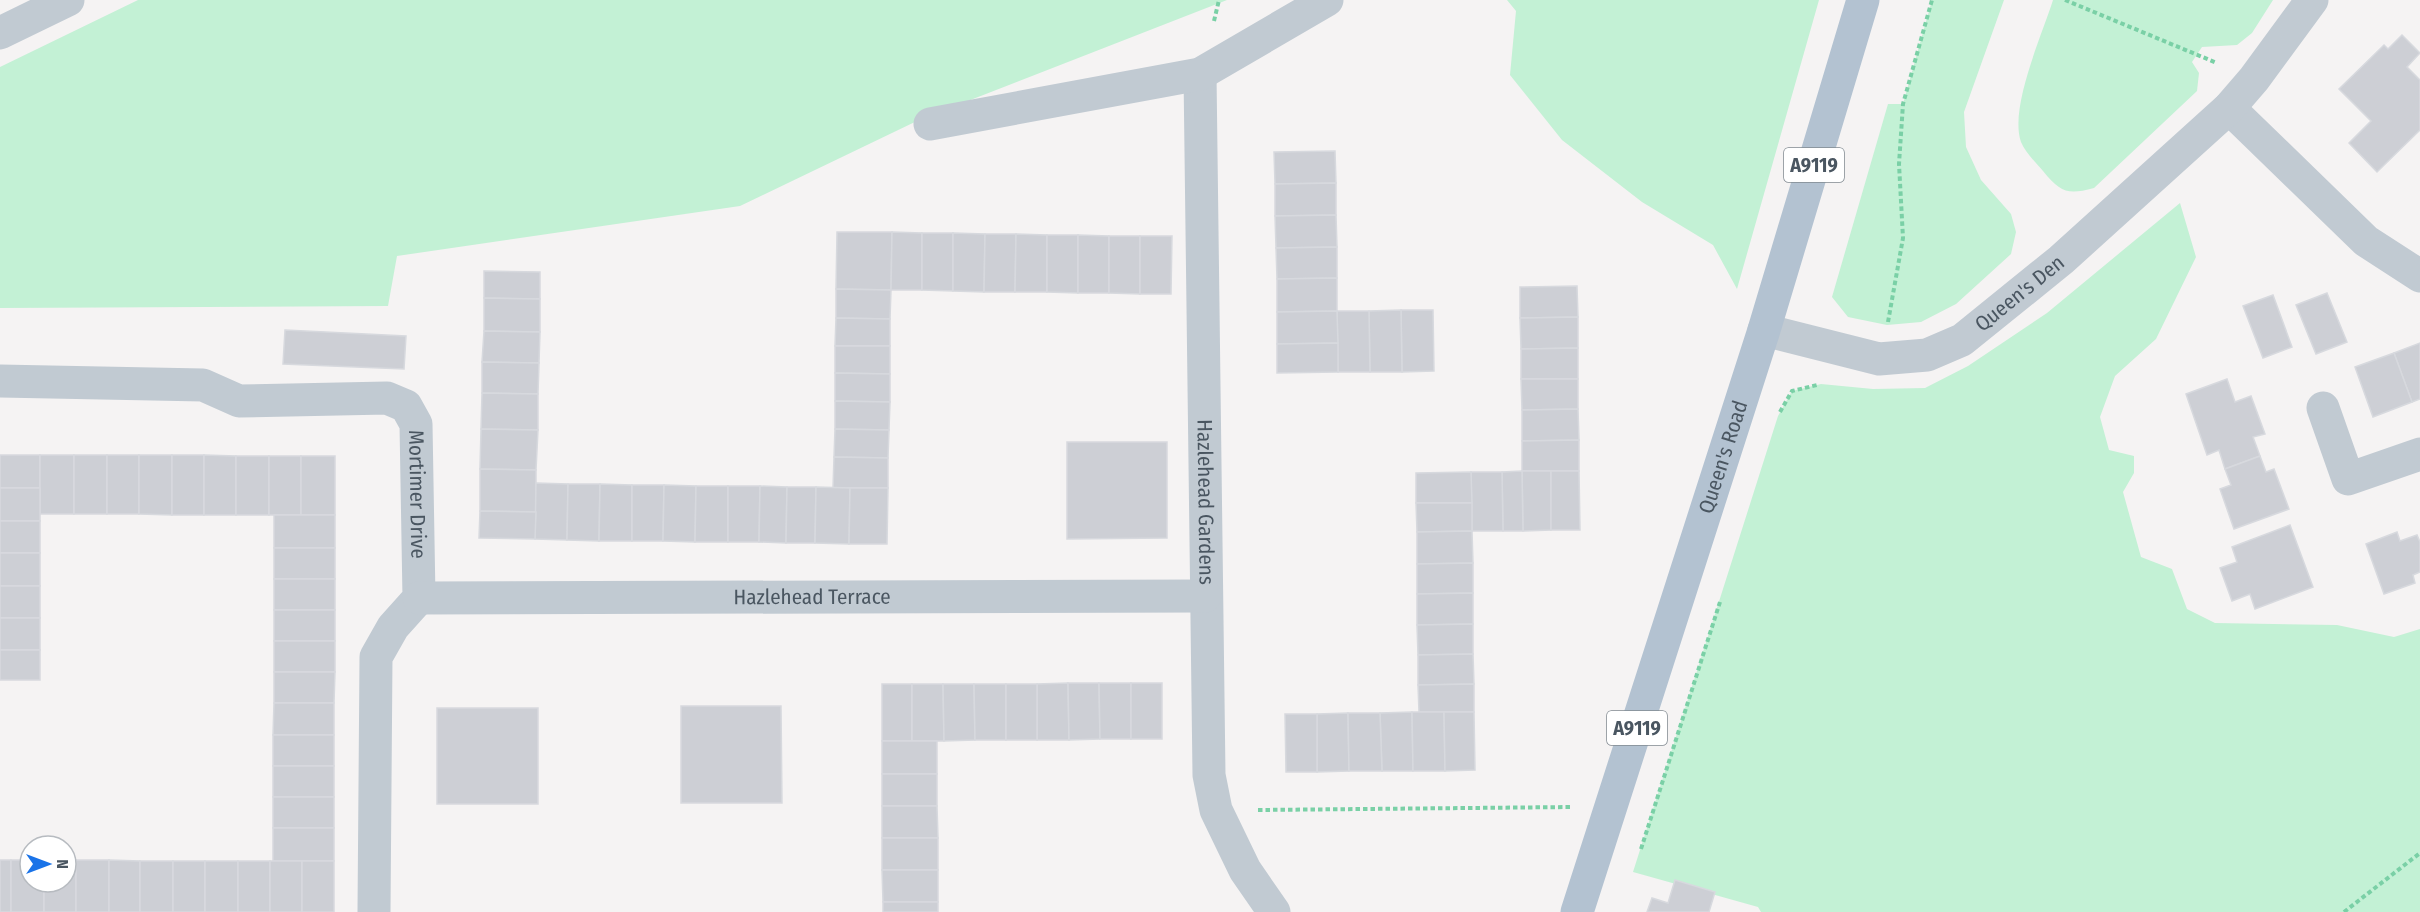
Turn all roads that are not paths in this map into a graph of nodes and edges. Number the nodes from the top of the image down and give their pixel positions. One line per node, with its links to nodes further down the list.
1 (68, 0): 5 (street)
2 (1328, 0): 6 (street)
3 (1863, 0): 10 (main road, Queen's Road / A9119)
4 (2312, 0): 7 (street, Queen's Den)
5 (0, 33)
6 (1200, 74): 8 (street); 14 (street, Hazlehead Gardens)
7 (2229, 108): 9 (street); 10 (street, Queen's Den)
8 (930, 124)
9 (2420, 276)
10 (1764, 330): 18 (main road, Queen's Road / A9119)
11 (0, 381): 15 (street, Mortimer Drive)
12 (2323, 408): 13 (street)
13 (2420, 454)
14 (1205, 596): 15 (street, Hazlehead Terrace); 17 (street, Hazlehead Gardens)
15 (419, 598): 16 (street)
16 (374, 912)
17 (1274, 912)
18 (1578, 912)

